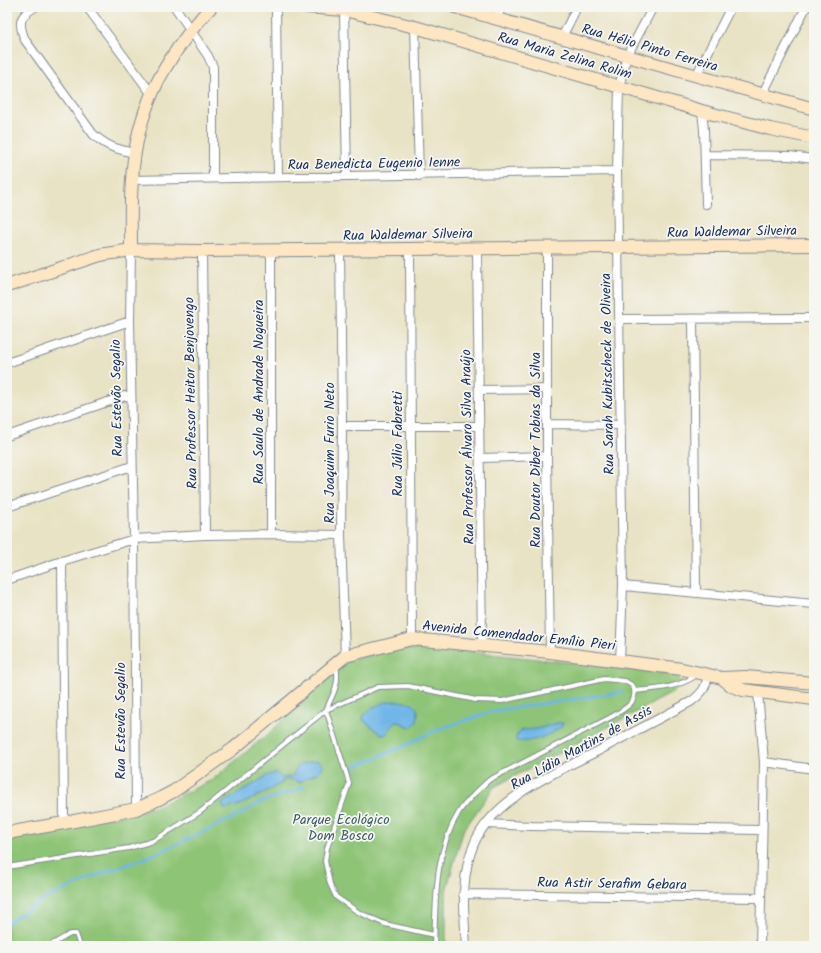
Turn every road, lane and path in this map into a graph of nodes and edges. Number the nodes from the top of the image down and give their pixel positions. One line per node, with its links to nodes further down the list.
1 (35, 7): 26 (street)
2 (87, 7): 21 (street)
3 (176, 7): 16 (street)
4 (211, 7): 16 (street, Rua Estevão Segalio)
5 (276, 7): 32 (street)
6 (307, 7): 13 (street, Rua Maria Zelina Rolim)
7 (455, 7): 14 (street, Rua Hélio Pinto Ferreira)
8 (502, 7): 14 (street)
9 (577, 7): 17 (street)
10 (652, 7): 18 (street, Rua Sarah Kubitscheck de Oliveira)
11 (731, 7): 19 (street)
12 (806, 7): 22 (street)
13 (344, 10): 15 (street, Rua Maria Zelina Rolim); 30 (street)
14 (496, 19): 17 (street, Rua Hélio Pinto Ferreira)
15 (415, 27): 20 (street, Rua Maria Zelina Rolim); 31 (street)
16 (190, 30): 21 (street, Rua Estevão Segalio); 33 (street)
17 (562, 37): 18 (street, Rua Hélio Pinto Ferreira)
18 (627, 56): 19 (street, Rua Hélio Pinto Ferreira); 20 (street, Rua Sarah Kubitscheck de Oliveira)
19 (696, 76): 22 (street, Rua Hélio Pinto Ferreira)
20 (619, 87): 24 (street, Rua Maria Zelina Rolim); 29 (street, Rua Sarah Kubitscheck de Oliveira)
21 (151, 93): 26 (street, Rua Estevão Segalio)
22 (762, 95): 23 (street, Rua Hélio Pinto Ferreira)
23 (814, 109)
24 (702, 111): 25 (street, Rua Maria Zelina Rolim); 27 (street)
25 (814, 138)
26 (135, 153): 34 (street, Rua Estevão Segalio)
27 (705, 155): 28 (street); 35 (street)
28 (814, 159)
29 (617, 171): 31 (street, Rua Benedicta Eugenio Ienne); 37 (street, Rua Sarah Kubitscheck de Oliveira)
30 (347, 176): 31 (street, Rua Benedicta Eugenio Ienne); 32 (street, Rua Benedicta Eugenio Ienne)
31 (420, 176)
32 (278, 177): 33 (street, Rua Benedicta Eugenio Ienne)
33 (213, 178): 34 (street, Rua Benedicta Eugenio Ienne)
34 (132, 180): 41 (street, Rua Estevão Segalio)
35 (706, 204)
36 (814, 245): 37 (street, Rua Waldemar Silveira)
37 (619, 247): 39 (street, Rua Waldemar Silveira); 47 (street, Rua Sarah Kubitscheck de Oliveira)
38 (477, 248): 39 (street, Rua Waldemar Silveira); 40 (street, Rua Waldemar Silveira); 52 (street, Rua Professor Álvaro Silva Araújo)
39 (547, 248): 51 (street, Rua Doutor Diber Tobias da Silva)
40 (410, 249): 43 (street, Rua Waldemar Silveira); 55 (street, Rua Júlio Fabretti)
41 (131, 250): 44 (street, Rua Waldemar Silveira); 45 (street, Rua Waldemar Silveira); 49 (street, Rua Estevão Segalio)
42 (271, 250): 43 (street, Rua Waldemar Silveira); 44 (street, Rua Waldemar Silveira); 64 (street, Rua Saulo de Andrade Nogueira)
43 (340, 250): 57 (street, Rua Joaquim Furio Neto)
44 (202, 251): 65 (street, Rua Professor Heitor Benjovengo)
45 (7, 286)
46 (814, 318): 48 (street)
47 (619, 319): 48 (street); 56 (street, Rua Sarah Kubitscheck de Oliveira)
48 (693, 319): 71 (street)
49 (130, 322): 50 (street); 53 (street, Rua Estevão Segalio)
50 (7, 363)
51 (547, 389): 52 (street); 54 (street, Rua Doutor Diber Tobias da Silva)
52 (479, 390): 58 (street, Rua Professor Álvaro Silva Araújo)
53 (131, 394): 59 (street); 62 (street, Rua Estevão Segalio)
54 (547, 424): 56 (street); 60 (street, Rua Doutor Diber Tobias da Silva)
55 (410, 425): 57 (street); 58 (street); 73 (street, Rua Júlio Fabretti)
56 (620, 425): 70 (street, Rua Sarah Kubitscheck de Oliveira)
57 (342, 426): 66 (street, Rua Joaquim Furio Neto)
58 (480, 426): 61 (street, Rua Professor Álvaro Silva Araújo)
59 (7, 436)
60 (547, 456): 61 (street); 75 (street, Rua Doutor Diber Tobias da Silva)
61 (480, 458): 74 (street, Rua Professor Álvaro Silva Araújo)
62 (132, 466): 63 (street); 67 (street, Rua Estevão Segalio)
63 (7, 507)
64 (271, 534): 65 (street); 66 (street)
65 (205, 535): 67 (street)
66 (342, 535): 76 (street, Rua Joaquim Furio Neto)
67 (134, 539): 68 (street); 87 (street, Rua Estevão Segalio)
68 (62, 561): 69 (street); 88 (street)
69 (7, 580)
70 (623, 586): 71 (street); 77 (street, Rua Sarah Kubitscheck de Oliveira)
71 (696, 593): 72 (street)
72 (814, 604)
73 (412, 639): 74 (street, Avenida Comendador Emílio Pieri); 76 (street, Avenida Comendador Emílio Pieri)
74 (482, 645): 75 (street, Avenida Comendador Emílio Pieri)
75 (550, 652): 77 (street, Avenida Comendador Emílio Pieri)
76 (340, 660): 84 (lane); 87 (street, Avenida Comendador Emílio Pieri)
77 (620, 661): 78 (street, Avenida Comendador Emílio Pieri)
78 (705, 674): 79 (street, Avenida Comendador Emílio Pieri); 81 (lane); 89 (street, Rua Lídia Martins de Assis)
79 (722, 678): 80 (street); 82 (street)
80 (814, 683)
81 (635, 691): 84 (lane); 95 (lane)
82 (758, 693): 83 (street); 85 (street)
83 (814, 699)
84 (326, 710): 92 (lane); 95 (lane)
85 (764, 762): 86 (street); 90 (street)
86 (814, 769)
87 (136, 810): 88 (street, Avenida Comendador Emílio Pieri)
88 (64, 823): 91 (street, Avenida Comendador Emílio Pieri)
89 (486, 824): 90 (street); 93 (street, Rua Lídia Martins de Assis)
90 (761, 830): 94 (street)
91 (7, 833)
92 (7, 867)
93 (463, 894): 94 (street, Rua Astir Serafim Gebara); 99 (street, Rua Lídia Martins de Assis)
94 (761, 898): 100 (street)
95 (434, 935): 98 (lane)
96 (50, 946): 97 (lane)
97 (80, 946)
98 (434, 946)
99 (466, 946)
100 (760, 946)

